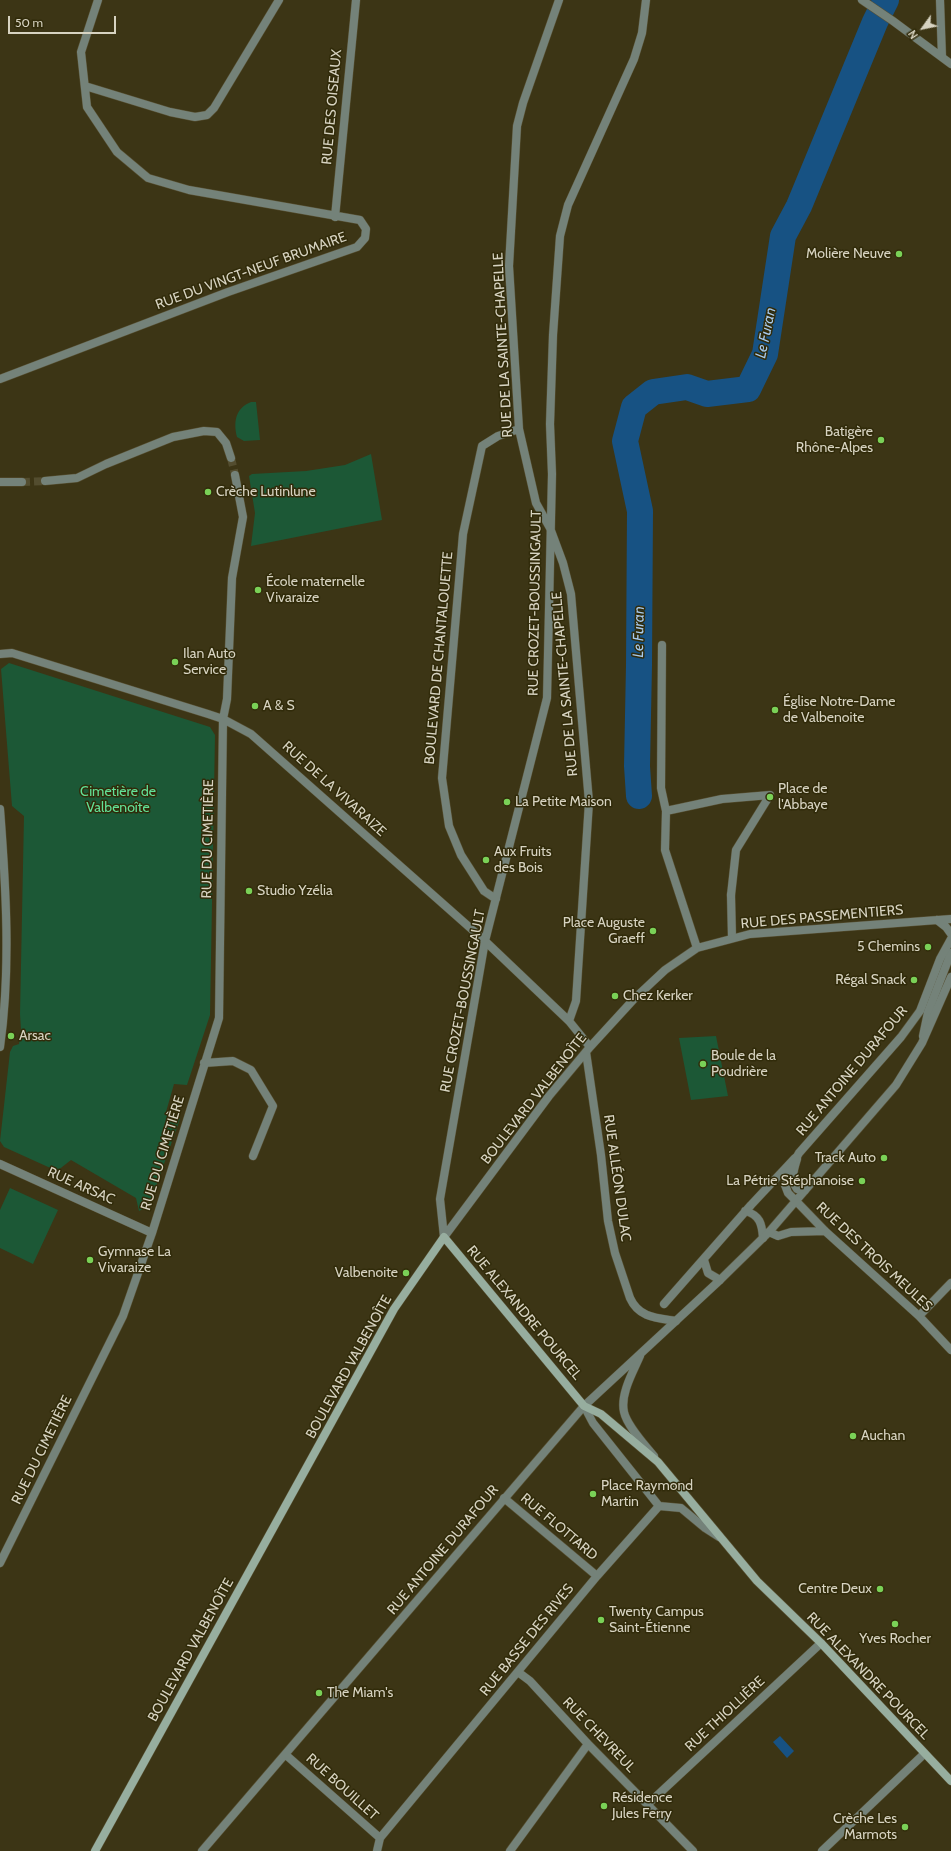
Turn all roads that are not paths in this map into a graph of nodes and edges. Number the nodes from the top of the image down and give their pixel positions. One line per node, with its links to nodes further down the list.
1 (98, 0): 10 (street, RUE DU VINGT-NEUF BRUMAIRE)
2 (279, 0): 10 (street)
3 (356, 0): 11 (street, RUE DES OISEAUX)
4 (559, 0): 13 (street, RUE DE LA SAINTE-CHAPELLE)
5 (646, 0): 19 (street, RUE CROZET-BOUSSINGAULT)
6 (862, 0): 8 (street)
7 (940, 0): 8 (street)
8 (942, 57): 9 (street)
9 (951, 64)
10 (85, 86): 11 (street, RUE DU VINGT-NEUF BRUMAIRE)
11 (335, 217): 12 (street, RUE DU VINGT-NEUF BRUMAIRE)
12 (0, 379)
13 (519, 428): 19 (street, RUE DE LA SAINTE-CHAPELLE); 25 (street, BOULEVARD DE CHANTALOUETTE)
14 (231, 458): 16 (street)
15 (235, 475): 22 (street, RUE DU CIMETIÈRE)
16 (45, 481)
17 (0, 482): 18 (street)
18 (22, 482)
19 (550, 528): 25 (street, RUE CROZET-BOUSSINGAULT); 35 (street, RUE DE LA SAINTE-CHAPELLE)
20 (662, 645): 24 (street)
21 (0, 654): 22 (street, RUE DE LA VIVARAIZE)
22 (223, 719): 31 (street, RUE DE LA VIVARAIZE); 39 (street, RUE DU CIMETIÈRE)
23 (0, 810): 37 (street)
24 (666, 812): 29 (street); 32 (street)
25 (496, 899): 31 (street, RUE CROZET-BOUSSINGAULT)
26 (951, 919): 27 (street, RUE DES PASSEMENTIERS)
27 (936, 920): 28 (street); 29 (street, RUE DES PASSEMENTIERS)
28 (951, 934)
29 (732, 938): 32 (street, RUE DES PASSEMENTIERS)
30 (951, 939): 40 (street, RUE ANTOINE DURAFOUR)
31 (485, 941): 35 (street, RUE DE LA VIVARAIZE); 49 (street, RUE CROZET-BOUSSINGAULT)
32 (697, 948): 38 (street, BOULEVARD VALBENOÎTE)
33 (951, 953): 36 (street)
34 (951, 978): 36 (street, RUE ANTOINE DURAFOUR)
35 (569, 1020): 38 (street, RUE DE LA VIVARAIZE)
36 (922, 1042): 43 (street, RUE ANTOINE DURAFOUR)
37 (0, 1047)
38 (588, 1049): 49 (street, BOULEVARD VALBENOÎTE); 55 (street, RUE ALLÉON DULAC)
39 (204, 1063): 41 (street); 47 (street, RUE DU CIMETIÈRE)
40 (799, 1153): 43 (street, RUE ANTOINE DURAFOUR); 44 (street, RUE ANTOINE DURAFOUR); 45 (street, RUE ANTOINE DURAFOUR)
41 (253, 1156)
42 (0, 1164): 47 (street, RUE ARSAC)
43 (805, 1190): 44 (street, RUE ANTOINE DURAFOUR)
44 (796, 1201): 46 (street, RUE DES TROIS MEULES); 48 (street, RUE ANTOINE DURAFOUR)
45 (745, 1211): 48 (street); 50 (street, RUE ANTOINE DURAFOUR)
46 (825, 1230): 48 (street); 54 (street, RUE DES TROIS MEULES)
47 (152, 1233): 63 (street, RUE DU CIMETIÈRE)
48 (766, 1235): 51 (street, RUE ANTOINE DURAFOUR)
49 (444, 1237): 58 (main road, RUE ALEXANDRE POURCEL); 73 (main road, BOULEVARD VALBENOÎTE)
50 (704, 1260): 51 (street); 53 (street, RUE ANTOINE DURAFOUR)
51 (720, 1280): 55 (street, RUE ANTOINE DURAFOUR)
52 (951, 1283): 54 (street)
53 (664, 1304)
54 (919, 1316): 56 (street, RUE DES TROIS MEULES)
55 (676, 1321): 57 (street, RUE ANTOINE DURAFOUR)
56 (951, 1350)
57 (642, 1353): 58 (street, RUE ANTOINE DURAFOUR); 59 (street, RUE ALEXANDRE POURCEL)
58 (584, 1406): 59 (main road, RUE ALEXANDRE POURCEL); 60 (street, RUE ANTOINE DURAFOUR); 61 (street, RUE ALEXANDRE POURCEL)
59 (658, 1462): 62 (main road, RUE ALEXANDRE POURCEL)
60 (504, 1498): 64 (street, RUE FLOTTARD); 69 (street, RUE ANTOINE DURAFOUR)
61 (659, 1506): 62 (street); 64 (street, RUE BASSE DES RIVES)
62 (721, 1538): 65 (main road, RUE ALEXANDRE POURCEL)
63 (0, 1563)
64 (597, 1576): 66 (street, RUE BASSE DES RIVES)
65 (821, 1643): 68 (main road, RUE ALEXANDRE POURCEL); 71 (street, RUE THIOLLIÈRE)
66 (518, 1672): 67 (street, RUE CHEVREUL); 72 (street, RUE BASSE DES RIVES)
67 (588, 1744): 71 (street, RUE CHEVREUL); 76 (street)
68 (924, 1754): 70 (main road, RUE ALEXANDRE POURCEL); 78 (street)
69 (286, 1755): 72 (street, RUE BOUILLET); 74 (street, RUE ANTOINE DURAFOUR)
70 (951, 1781)
71 (648, 1804): 77 (street, RUE CHEVREUL)
72 (380, 1838): 75 (street, RUE BASSE DES RIVES)
73 (95, 1851)
74 (202, 1851)
75 (377, 1851)
76 (510, 1851)
77 (693, 1851)
78 (822, 1851)

